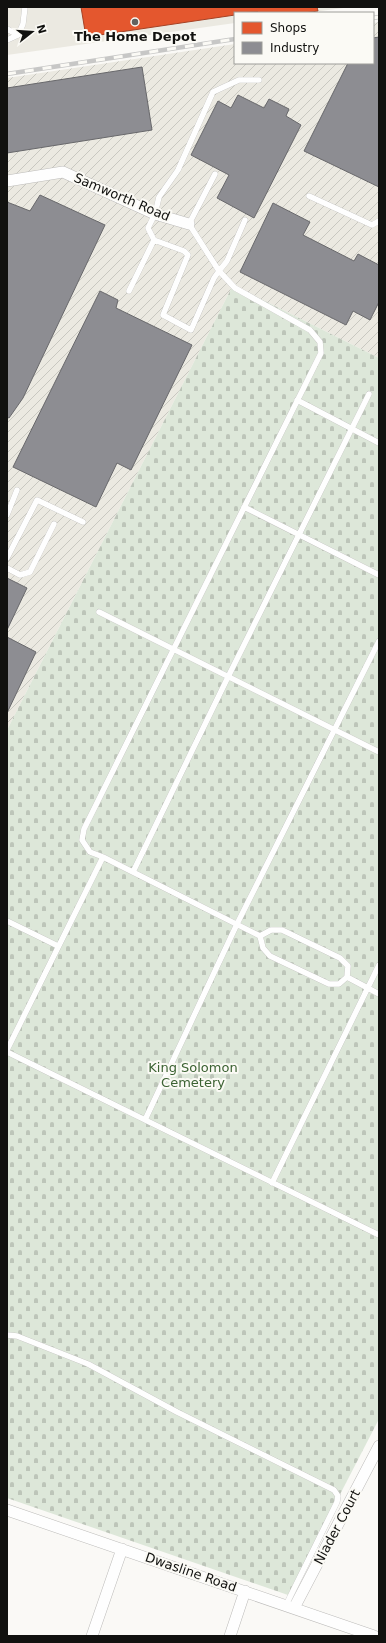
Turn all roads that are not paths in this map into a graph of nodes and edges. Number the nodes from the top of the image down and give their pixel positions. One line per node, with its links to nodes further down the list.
1 (25, 7): 3 (lane)
2 (7, 29): 3 (lane)
3 (18, 35): 4 (lane)
4 (7, 40)
5 (259, 80): 9 (lane)
6 (215, 174): 12 (lane)
7 (7, 181): 9 (street, Samworth Road)
8 (309, 196): 11 (lane)
9 (155, 214): 12 (street, Samworth Road); 13 (lane)
10 (245, 220): 14 (lane)
11 (379, 221)
12 (189, 224): 14 (lane)
13 (154, 240): 14 (lane); 15 (lane)
14 (218, 272): 17 (lane)
15 (129, 291)
16 (369, 394): 18 (lane)
17 (297, 400): 18 (lane); 21 (lane)
18 (352, 429): 19 (lane); 25 (lane)
19 (379, 443)
20 (17, 490): 22 (lane)
21 (244, 507): 25 (lane); 31 (lane)
22 (7, 515)
23 (83, 522): 26 (lane)
24 (54, 524): 27 (lane)
25 (299, 535): 28 (lane); 32 (lane)
26 (7, 558)
27 (7, 568)
28 (379, 575)
29 (99, 612): 31 (lane)
30 (379, 641): 33 (lane)
31 (173, 650): 32 (lane); 35 (lane)
32 (228, 677): 33 (lane); 36 (lane)
33 (335, 730): 34 (lane); 38 (lane)
34 (379, 752)
35 (103, 857): 36 (lane); 40 (lane)
36 (133, 872): 38 (lane)
37 (7, 921): 40 (lane)
38 (237, 924): 39 (lane); 46 (lane)
39 (260, 936): 42 (lane); 42 (lane)
40 (58, 946): 45 (lane)
41 (379, 965): 43 (lane)
42 (347, 977): 43 (lane)
43 (368, 988): 44 (lane); 47 (lane)
44 (379, 994)
45 (7, 1051): 46 (lane)
46 (144, 1120): 47 (lane)
47 (272, 1183): 48 (lane)
48 (379, 1235)
49 (7, 1335): 54 (lane)
50 (379, 1446): 54 (street, Niader Court)
51 (7, 1510): 52 (street, Dwasline Road)
52 (122, 1549): 53 (street, Dwasline Road); 55 (street)
53 (245, 1591): 54 (street, Dwasline Road); 56 (street)
54 (290, 1607): 57 (street, Dwasline Road)
55 (92, 1636)
56 (230, 1636)
57 (374, 1636)

